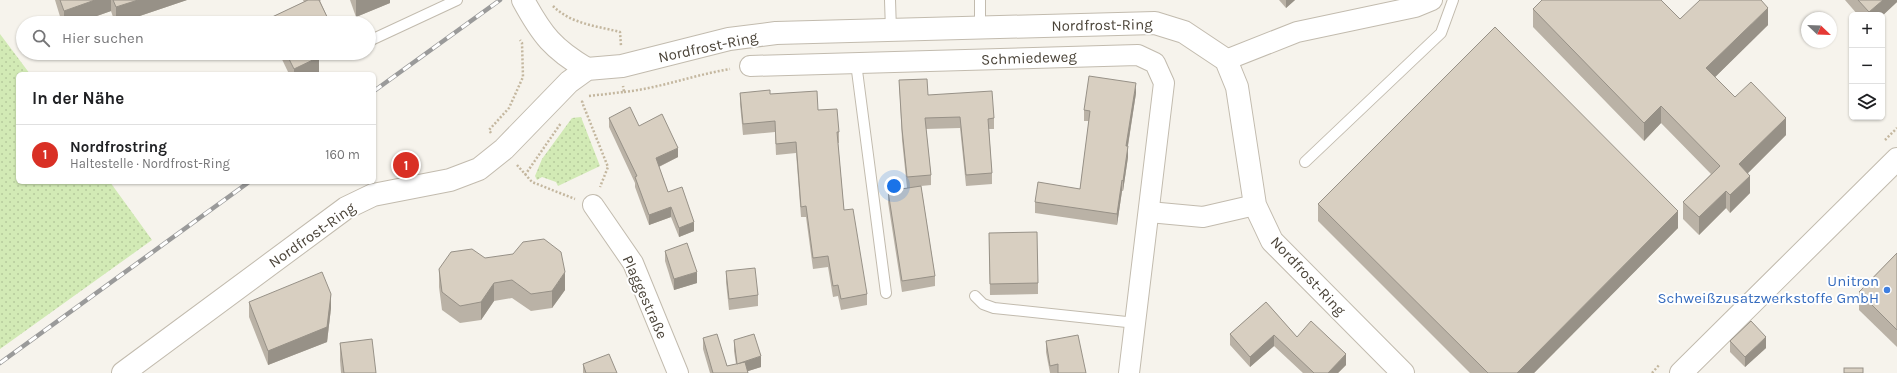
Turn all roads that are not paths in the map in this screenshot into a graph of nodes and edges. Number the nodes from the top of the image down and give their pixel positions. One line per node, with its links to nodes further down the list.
1 (457, 0): 9 (lane)
2 (523, 0): 13 (street)
3 (890, 0): 8 (lane)
4 (980, 0): 7 (lane)
5 (1432, 0): 10 (street)
6 (1453, 0): 15 (lane)
7 (980, 27): 8 (street, Nordfrost-Ring); 10 (street, Nordfrost-Ring)
8 (891, 30): 13 (street, Nordfrost-Ring)
9 (376, 38)
10 (1226, 60): 16 (street, Nordfrost-Ring)
11 (856, 63): 12 (street, Schmiedeweg); 18 (street, Schmiedeweg); 19 (lane)
12 (750, 66)
13 (587, 69): 22 (street, Nordfrost-Ring)
14 (1897, 158): 26 (street)
15 (1305, 162)
16 (1255, 205): 18 (street); 25 (street, Nordfrost-Ring)
17 (593, 206): 23 (street, Plaggestraße)
18 (1149, 212): 21 (street, Schmiedeweg)
19 (886, 293)
20 (974, 296): 21 (lane)
21 (1136, 323): 24 (street, Schmiedeweg)
22 (123, 373)
23 (678, 373)
24 (1129, 373)
25 (1403, 373)
26 (1681, 373)

